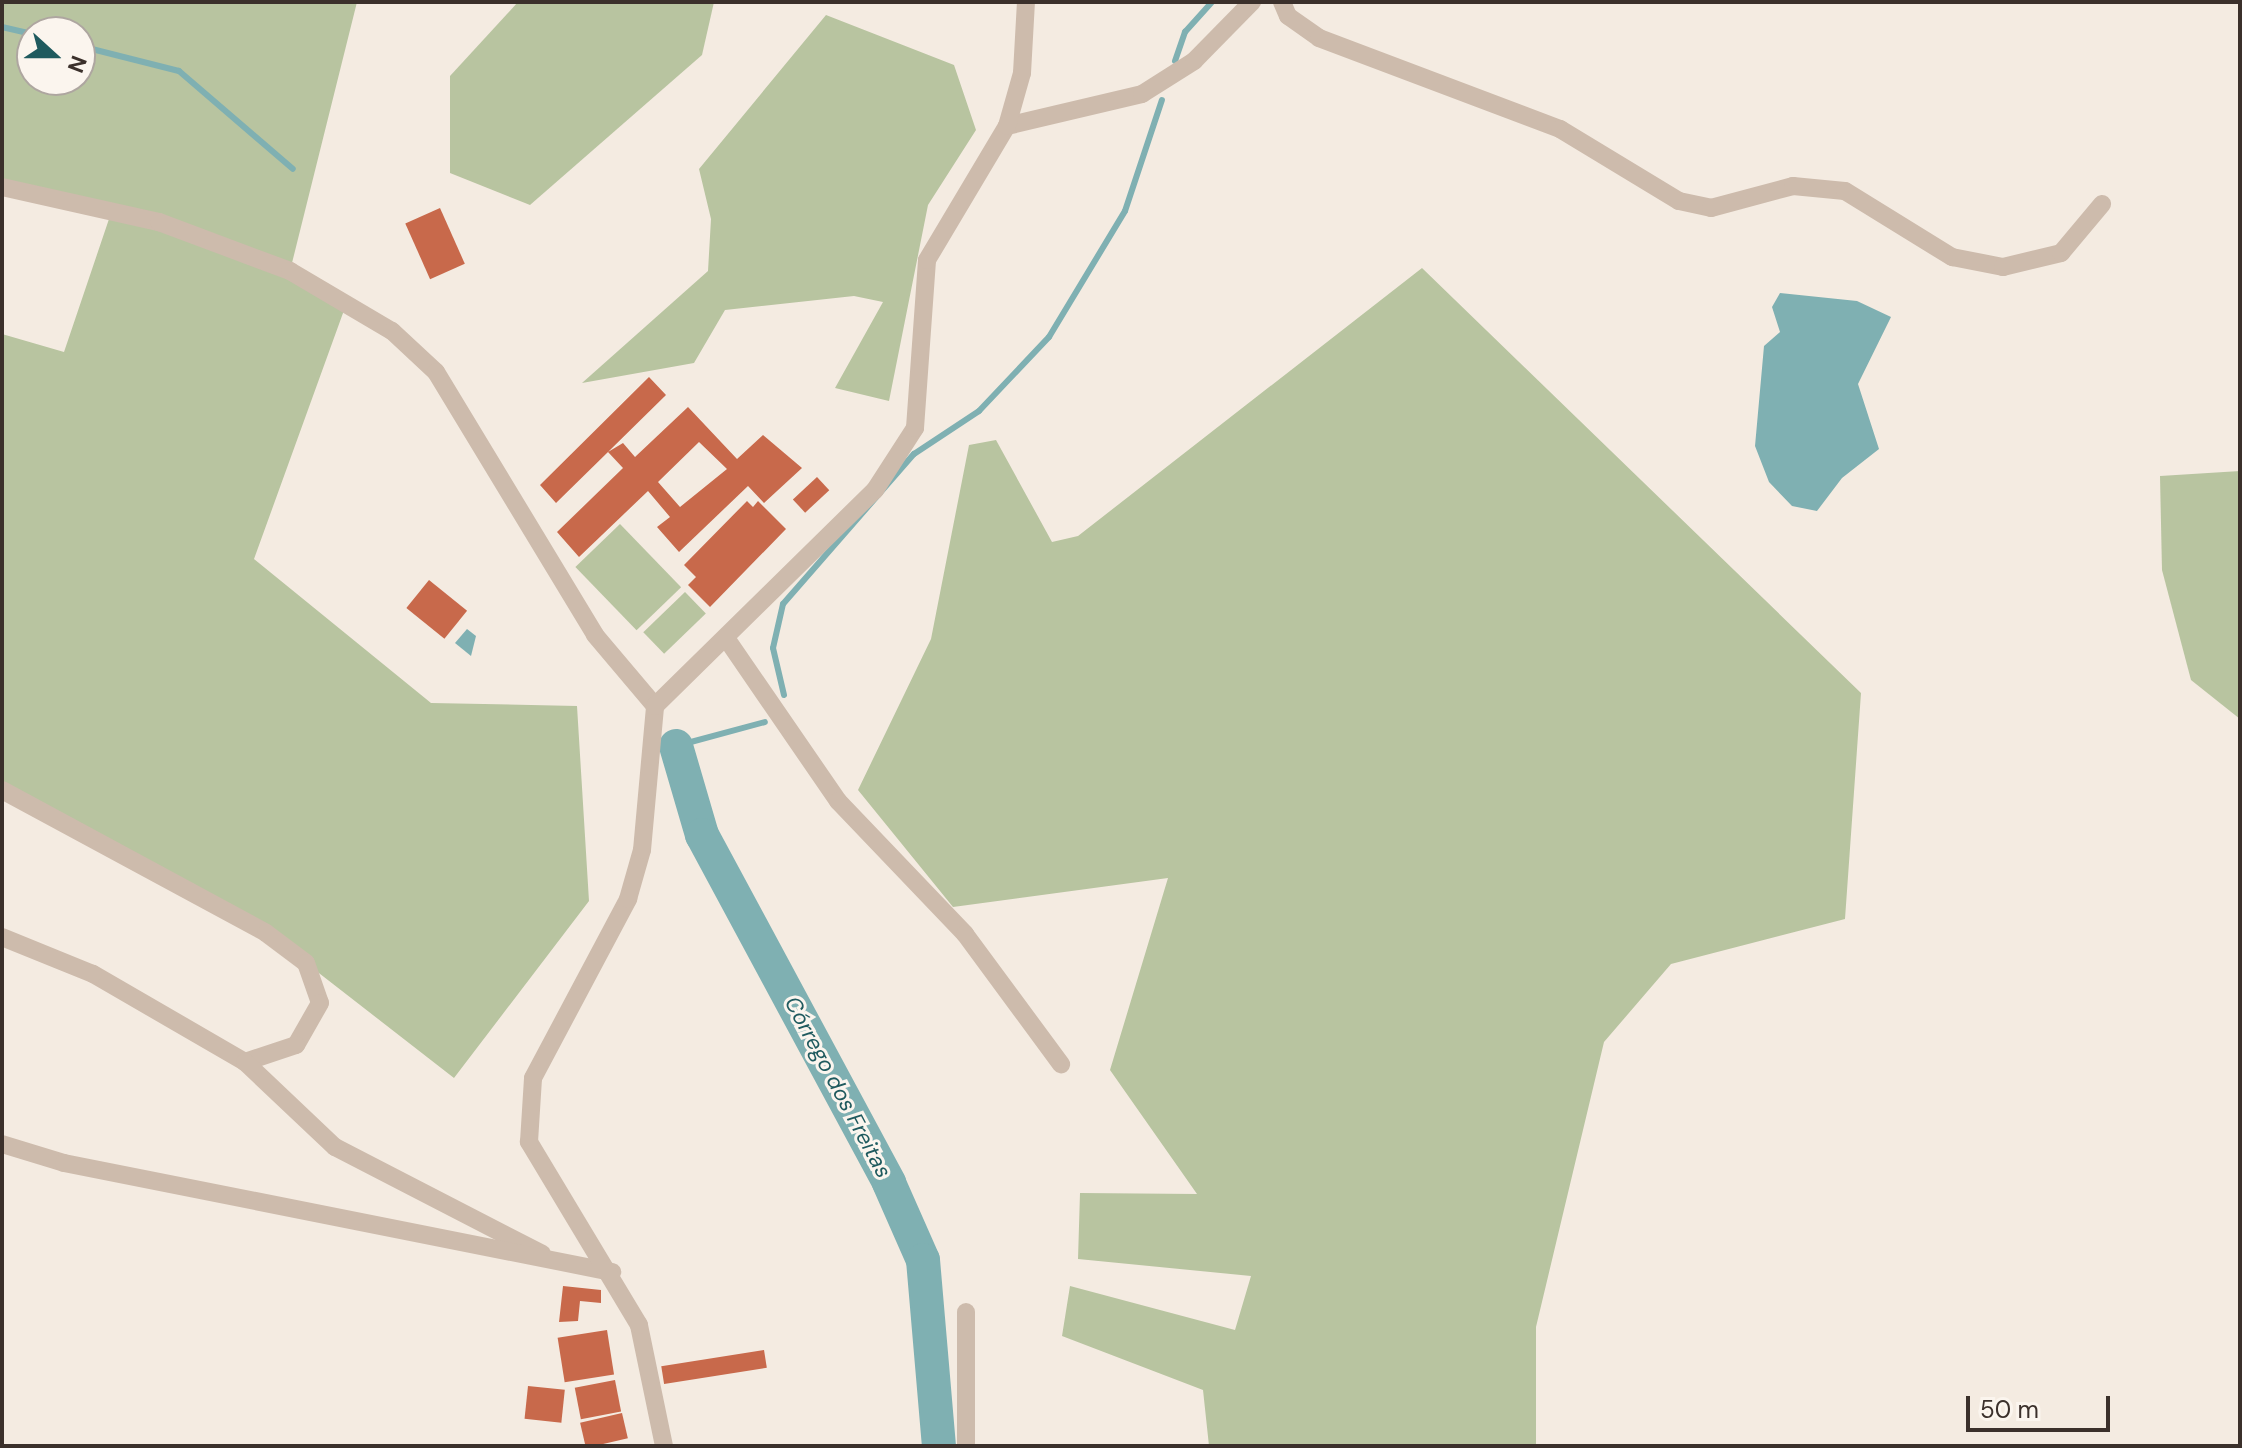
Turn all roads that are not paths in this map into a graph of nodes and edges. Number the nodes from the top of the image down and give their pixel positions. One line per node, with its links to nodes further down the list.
1 (1026, 2): 4 (street)
2 (1252, 2): 4 (street)
3 (1282, 2): 6 (street)
4 (1007, 126): 7 (street)
5 (2, 187): 8 (street)
6 (2102, 204)
7 (726, 638): 8 (street); 12 (street)
8 (655, 706): 15 (street)
9 (2, 790): 11 (street)
10 (2, 937): 11 (street)
11 (245, 1062): 14 (street)
12 (1061, 1064)
13 (2, 1144): 14 (street)
14 (554, 1261): 15 (street)
15 (612, 1272): 17 (street)
16 (966, 1312): 18 (street)
17 (664, 1446)
18 (966, 1446)

